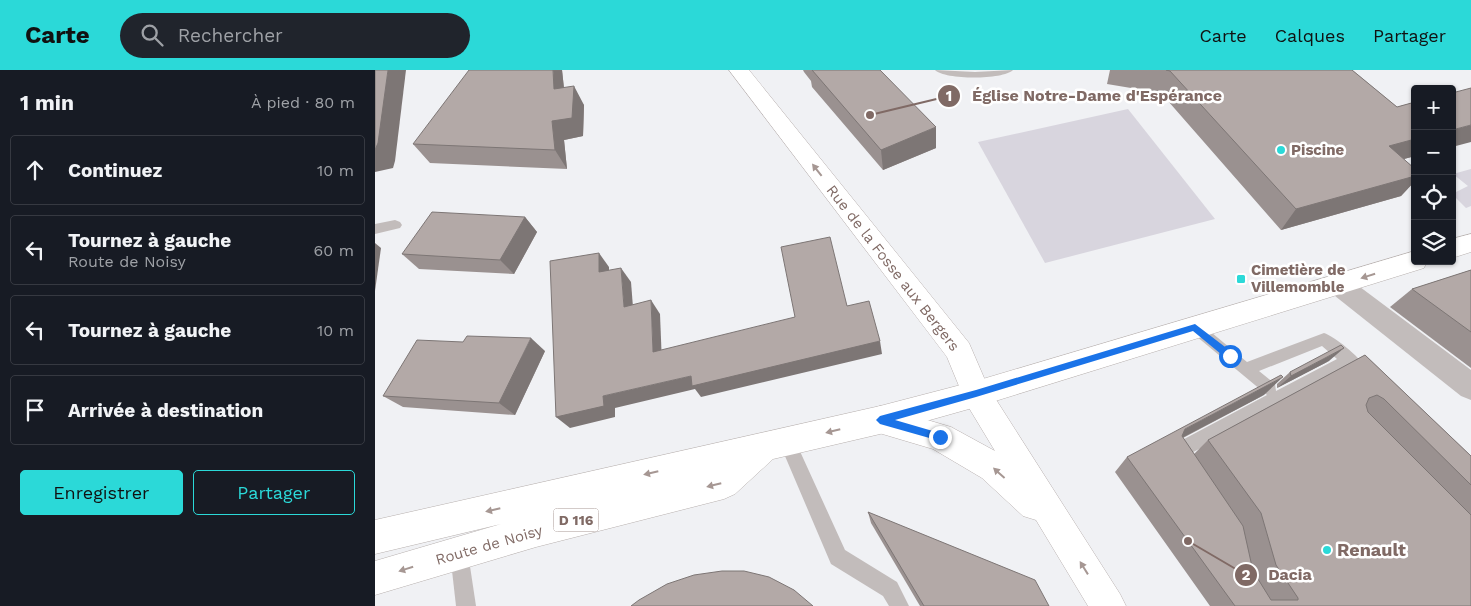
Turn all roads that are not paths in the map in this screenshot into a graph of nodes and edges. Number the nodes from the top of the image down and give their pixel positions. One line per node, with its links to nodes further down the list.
1 (739, 70): 16 (main road, Rue de la Fosse aux Bergers, one-way to 1)
2 (940, 70): 3 (lane)
3 (1008, 70)
4 (395, 224): 5 (lane)
5 (375, 229)
6 (1471, 243): 7 (main road)
7 (1456, 248)
8 (1411, 262): 9 (main road, Route de Noisy / D 116, one-way to 9)
9 (1339, 285): 10 (main road, Route de Noisy / D 116); 14 (street)
10 (1195, 327): 12 (lane); 16 (main road, Route de Noisy / D 116)
11 (1349, 360): 12 (lane); 13 (lane); 19 (lane)
12 (1246, 368): 15 (lane)
13 (1371, 379)
14 (1471, 387)
15 (1269, 389)
16 (976, 394): 17 (main road, Route de Noisy / D 116); 20 (main road, Rue de la Fosse aux Bergers)
17 (880, 420): 18 (main road, Route de Noisy / D 116, one-way to 18); 20 (main road, Rue de la Fosse aux Bergers, one-way to 17)
18 (777, 444): 21 (main road, Route de Noisy / D 116, one-way to 21); 22 (main road, Route de Noisy / D 116, one-way to 22); 25 (lane)
19 (1188, 468)
20 (1060, 529): 26 (main road, Rue de la Fosse aux Bergers, one-way to 20)
21 (375, 537)
22 (459, 554): 23 (main road, Route de Noisy / D 116, one-way to 23); 24 (lane)
23 (375, 578)
24 (467, 606)
25 (899, 606)
26 (1108, 606)

